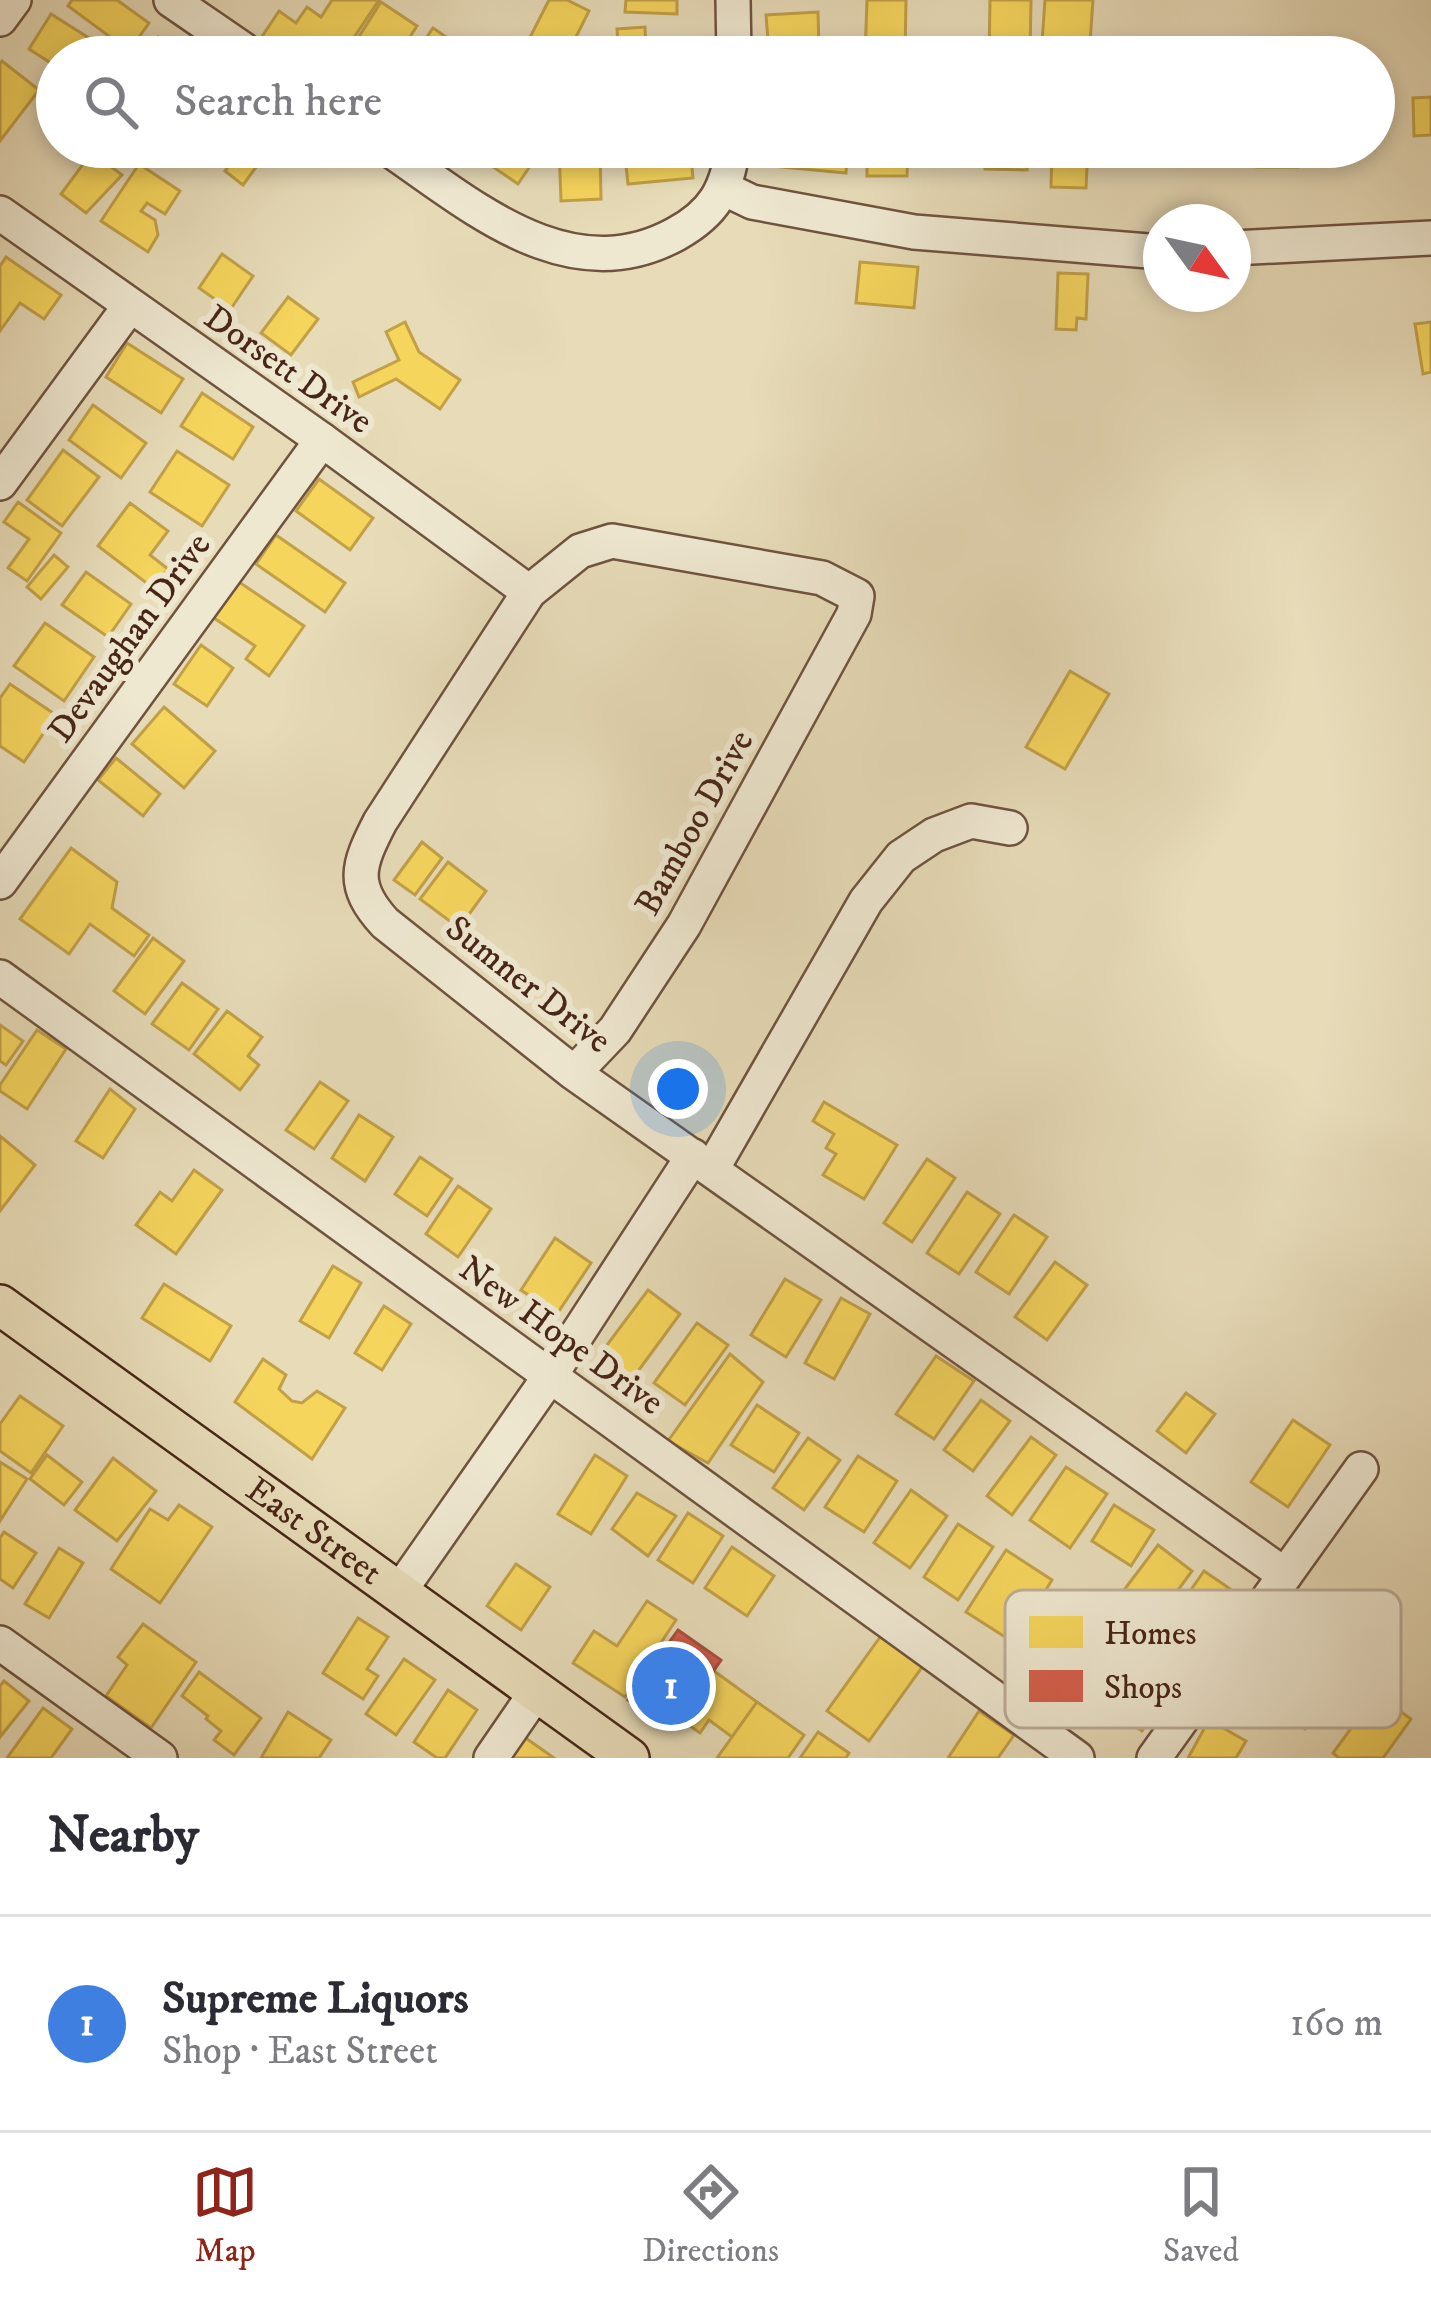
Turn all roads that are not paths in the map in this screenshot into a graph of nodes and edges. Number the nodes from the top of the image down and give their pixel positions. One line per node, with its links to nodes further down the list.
1 (14, 0): 4 (street)
2 (171, 0): 5 (street)
3 (733, 0): 6 (street)
4 (0, 19)
5 (223, 36)
6 (734, 36)
7 (417, 168): 9 (street)
8 (729, 168): 9 (street)
9 (725, 189): 13 (street)
10 (0, 213): 14 (street, Dorsett Drive)
11 (1431, 238): 12 (street)
12 (1251, 247)
13 (1143, 251)
14 (129, 307): 15 (street, Dorsett Drive); 16 (street)
15 (322, 440): 17 (street, Dorsett Drive); 20 (street, Devaughan Drive)
16 (0, 483)
17 (529, 592): 18 (street, Sumner Drive); 22 (street, Sumner Drive)
18 (857, 596): 22 (street, Bamboo Drive)
19 (1010, 828): 23 (street)
20 (0, 882)
21 (0, 977): 25 (street, New Hope Drive)
22 (574, 1073): 23 (street, Sumner Drive)
23 (702, 1162): 25 (street); 27 (street, Sumner Drive)
24 (0, 1305): 29 (main road, East Street)
25 (550, 1376): 29 (street); 32 (street, New Hope Drive)
26 (1361, 1469): 27 (street)
27 (1286, 1575): 28 (street)
28 (1275, 1590)
29 (399, 1592): 31 (main road, East Street)
30 (0, 1643): 35 (street)
31 (537, 1690): 36 (street); 37 (main road, East Street)
32 (1005, 1706)
33 (1036, 1728): 38 (street, New Hope Drive)
34 (1176, 1728): 39 (street)
35 (160, 1758)
36 (491, 1758)
37 (628, 1758)
38 (1077, 1758)
39 (1154, 1758)

